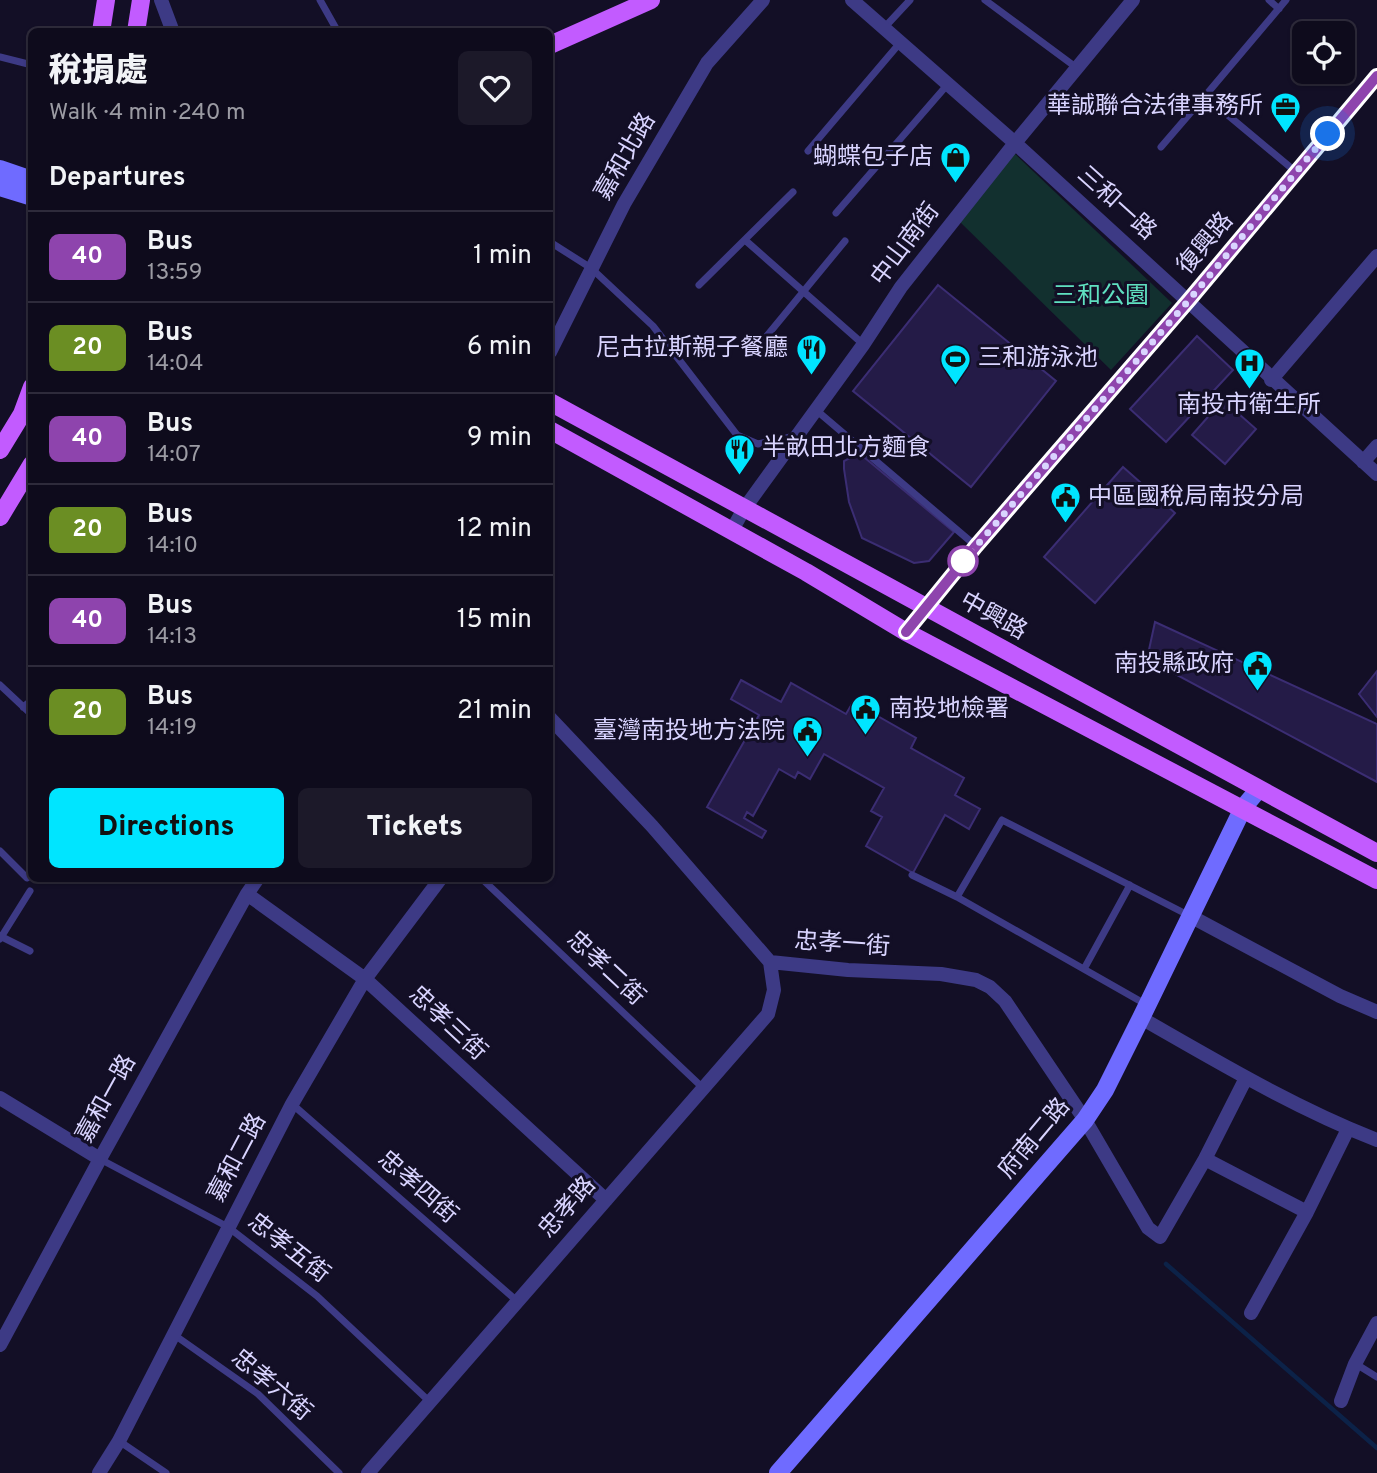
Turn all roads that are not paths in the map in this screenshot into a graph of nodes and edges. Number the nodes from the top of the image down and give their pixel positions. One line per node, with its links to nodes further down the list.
1 (106, 0): 14 (main road)
2 (141, 0): 15 (main road)
3 (161, 0): 16 (street)
4 (320, 0): 17 (lane)
5 (651, 0): 19 (main road)
6 (763, 0): 41 (street, 嘉和北路)
7 (852, 0): 18 (street, 三和一路)
8 (910, 0): 18 (lane)
9 (985, 0): 23 (lane)
10 (1133, 0): 23 (street, 中山南街)
11 (1269, 0): 13 (lane)
12 (1286, 0): 13 (lane)
13 (1279, 9): 26 (lane)
14 (102, 28)
15 (137, 28)
16 (172, 28)
17 (336, 28)
18 (883, 29): 20 (street, 三和一路)
19 (553, 44)
20 (900, 44): 25 (street, 三和一路); 29 (lane)
21 (0, 57): 22 (lane)
22 (28, 64)
23 (1078, 68): 27 (street, 中山南街)
24 (1377, 76): 31 (street, 復興路)
25 (948, 84): 27 (street, 三和一路); 36 (lane)
26 (1205, 96): 28 (lane); 31 (lane)
27 (1014, 143): 44 (street, 三和一路); 46 (street, 中山南街)
28 (1161, 147)
29 (808, 151)
30 (0, 169): 32 (street)
31 (1296, 172): 44 (street, 復興路)
32 (28, 179)
33 (0, 187): 35 (street)
34 (793, 192): 37 (lane)
35 (28, 197)
36 (836, 213)
37 (745, 240): 42 (lane); 43 (lane)
38 (845, 242): 43 (lane)
39 (553, 244): 41 (lane)
40 (1377, 256): 48 (street)
41 (591, 268): 47 (street, 嘉和北路); 53 (lane)
42 (699, 285)
43 (803, 293): 45 (lane); 46 (lane)
44 (1189, 300): 48 (street, 三和一路); 62 (street, 復興路)
45 (761, 343)
46 (863, 345): 51 (street, 中山南街)
47 (553, 346)
48 (1271, 380): 56 (street, 三和一路)
49 (28, 398): 55 (main road)
50 (553, 404): 59 (main road, 中興路)
51 (815, 410): 53 (street, 中山南街); 62 (lane)
52 (553, 432): 61 (main road)
53 (798, 436): 59 (street, 中山南街)
54 (1377, 446): 56 (street)
55 (0, 450)
56 (1363, 462): 57 (street, 三和一路)
57 (1377, 474)
58 (27, 483): 60 (main road)
59 (744, 509): 61 (street, 中山南街); 63 (main road, 中興路)
60 (0, 517)
61 (732, 530): 64 (main road)
62 (976, 546): 63 (street, 復興路)
63 (925, 608): 64 (street, 復興路); 70 (main road, 中興路)
64 (906, 632): 71 (main road)
65 (0, 685): 67 (lane)
66 (28, 703): 67 (lane)
67 (23, 707): 68 (lane)
68 (28, 711)
69 (553, 728): 87 (street, 忠孝一街)
70 (1258, 790): 71 (street, 府南二路); 73 (main road, 中興路)
71 (1243, 808): 76 (main road); 84 (street, 府南二路)
72 (0, 851): 75 (lane)
73 (1377, 853)
74 (912, 875): 83 (lane)
75 (28, 878)
76 (1377, 880)
77 (255, 882): 82 (street, 嘉和一路)
78 (438, 882): 89 (street, 嘉和二路)
79 (485, 882): 93 (lane, 忠孝二街)
80 (1130, 885): 83 (lane); 84 (lane); 88 (lane)
81 (30, 891): 85 (lane)
82 (247, 894): 89 (street, 忠孝三街); 99 (street, 嘉和一路)
83 (957, 897): 88 (lane)
84 (1192, 917): 90 (street, 府南二路); 91 (street)
85 (0, 937): 86 (lane)
86 (30, 951)
87 (770, 962): 93 (street, 忠孝路); 96 (street, 忠孝一街)
88 (1084, 969): 90 (lane)
89 (365, 979): 95 (street, 嘉和二路); 101 (street, 忠孝三街)
90 (1145, 1012): 92 (street); 96 (street, 府南二路)
91 (1377, 1012)
92 (1246, 1078): 97 (street); 100 (street)
93 (703, 1088): 101 (street, 忠孝路)
94 (0, 1098): 99 (street)
95 (292, 1104): 103 (street, 嘉和二路); 104 (lane, 忠孝四街)
96 (1085, 1120): 100 (street, 忠孝一街); 118 (street, 府南二路)
97 (1348, 1129): 98 (street); 102 (street)
98 (1377, 1140)
99 (100, 1159): 103 (lane, 忠孝五街); 108 (street, 嘉和一路)
100 (1205, 1159): 102 (street)
101 (606, 1200): 104 (street, 忠孝路)
102 (1307, 1212): 105 (street)
103 (228, 1227): 107 (street, 嘉和二路); 112 (lane, 忠孝五街)
104 (517, 1301): 112 (street, 忠孝路)
105 (1251, 1313)
106 (1377, 1323): 109 (street)
107 (173, 1334): 113 (street, 嘉和二路); 116 (lane, 忠孝六街)
108 (0, 1345)
109 (1355, 1364): 110 (lane); 111 (street)
110 (1377, 1377)
111 (1340, 1401)
112 (430, 1402): 117 (street, 忠孝路)
113 (119, 1441): 114 (street, 嘉和二路); 115 (lane)
114 (99, 1473)
115 (166, 1473)
116 (339, 1473)
117 (368, 1473)
118 (778, 1473)

